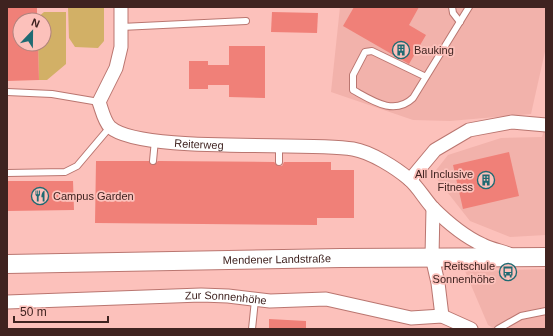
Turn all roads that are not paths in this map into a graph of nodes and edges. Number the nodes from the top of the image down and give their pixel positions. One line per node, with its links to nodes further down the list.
1 (121, 7): 6 (street)
2 (452, 7): 5 (lane)
3 (469, 7): 5 (lane)
4 (246, 21): 6 (lane)
5 (460, 22): 7 (lane)
6 (121, 27): 9 (street)
7 (426, 77): 7 (lane)
8 (7, 92): 9 (lane)
9 (99, 102): 11 (street)
10 (546, 125): 17 (street)
11 (110, 127): 12 (street, Reiterweg); 16 (lane)
12 (155, 140): 13 (street, Reiterweg); 14 (lane)
13 (279, 146): 15 (lane); 17 (street, Reiterweg)
14 (153, 161)
15 (279, 162)
16 (7, 173)
17 (410, 180): 18 (street, Reiterweg)
18 (433, 208): 19 (street); 21 (street, Reiterweg)
19 (432, 257): 21 (main road, Mendener Landstraße); 22 (main road, Mendener Landstraße); 26 (street)
20 (546, 257): 21 (main road, Mendener Landstraße)
21 (522, 258)
22 (7, 264)
23 (255, 300): 24 (street, Zur Sonnenhöhe); 26 (street, Zur Sonnenhöhe); 27 (lane)
24 (7, 302)
25 (546, 311): 29 (lane)
26 (442, 316): 28 (street, Zur Sonnenhöhe)
27 (252, 329)
28 (471, 329)
29 (498, 329)

